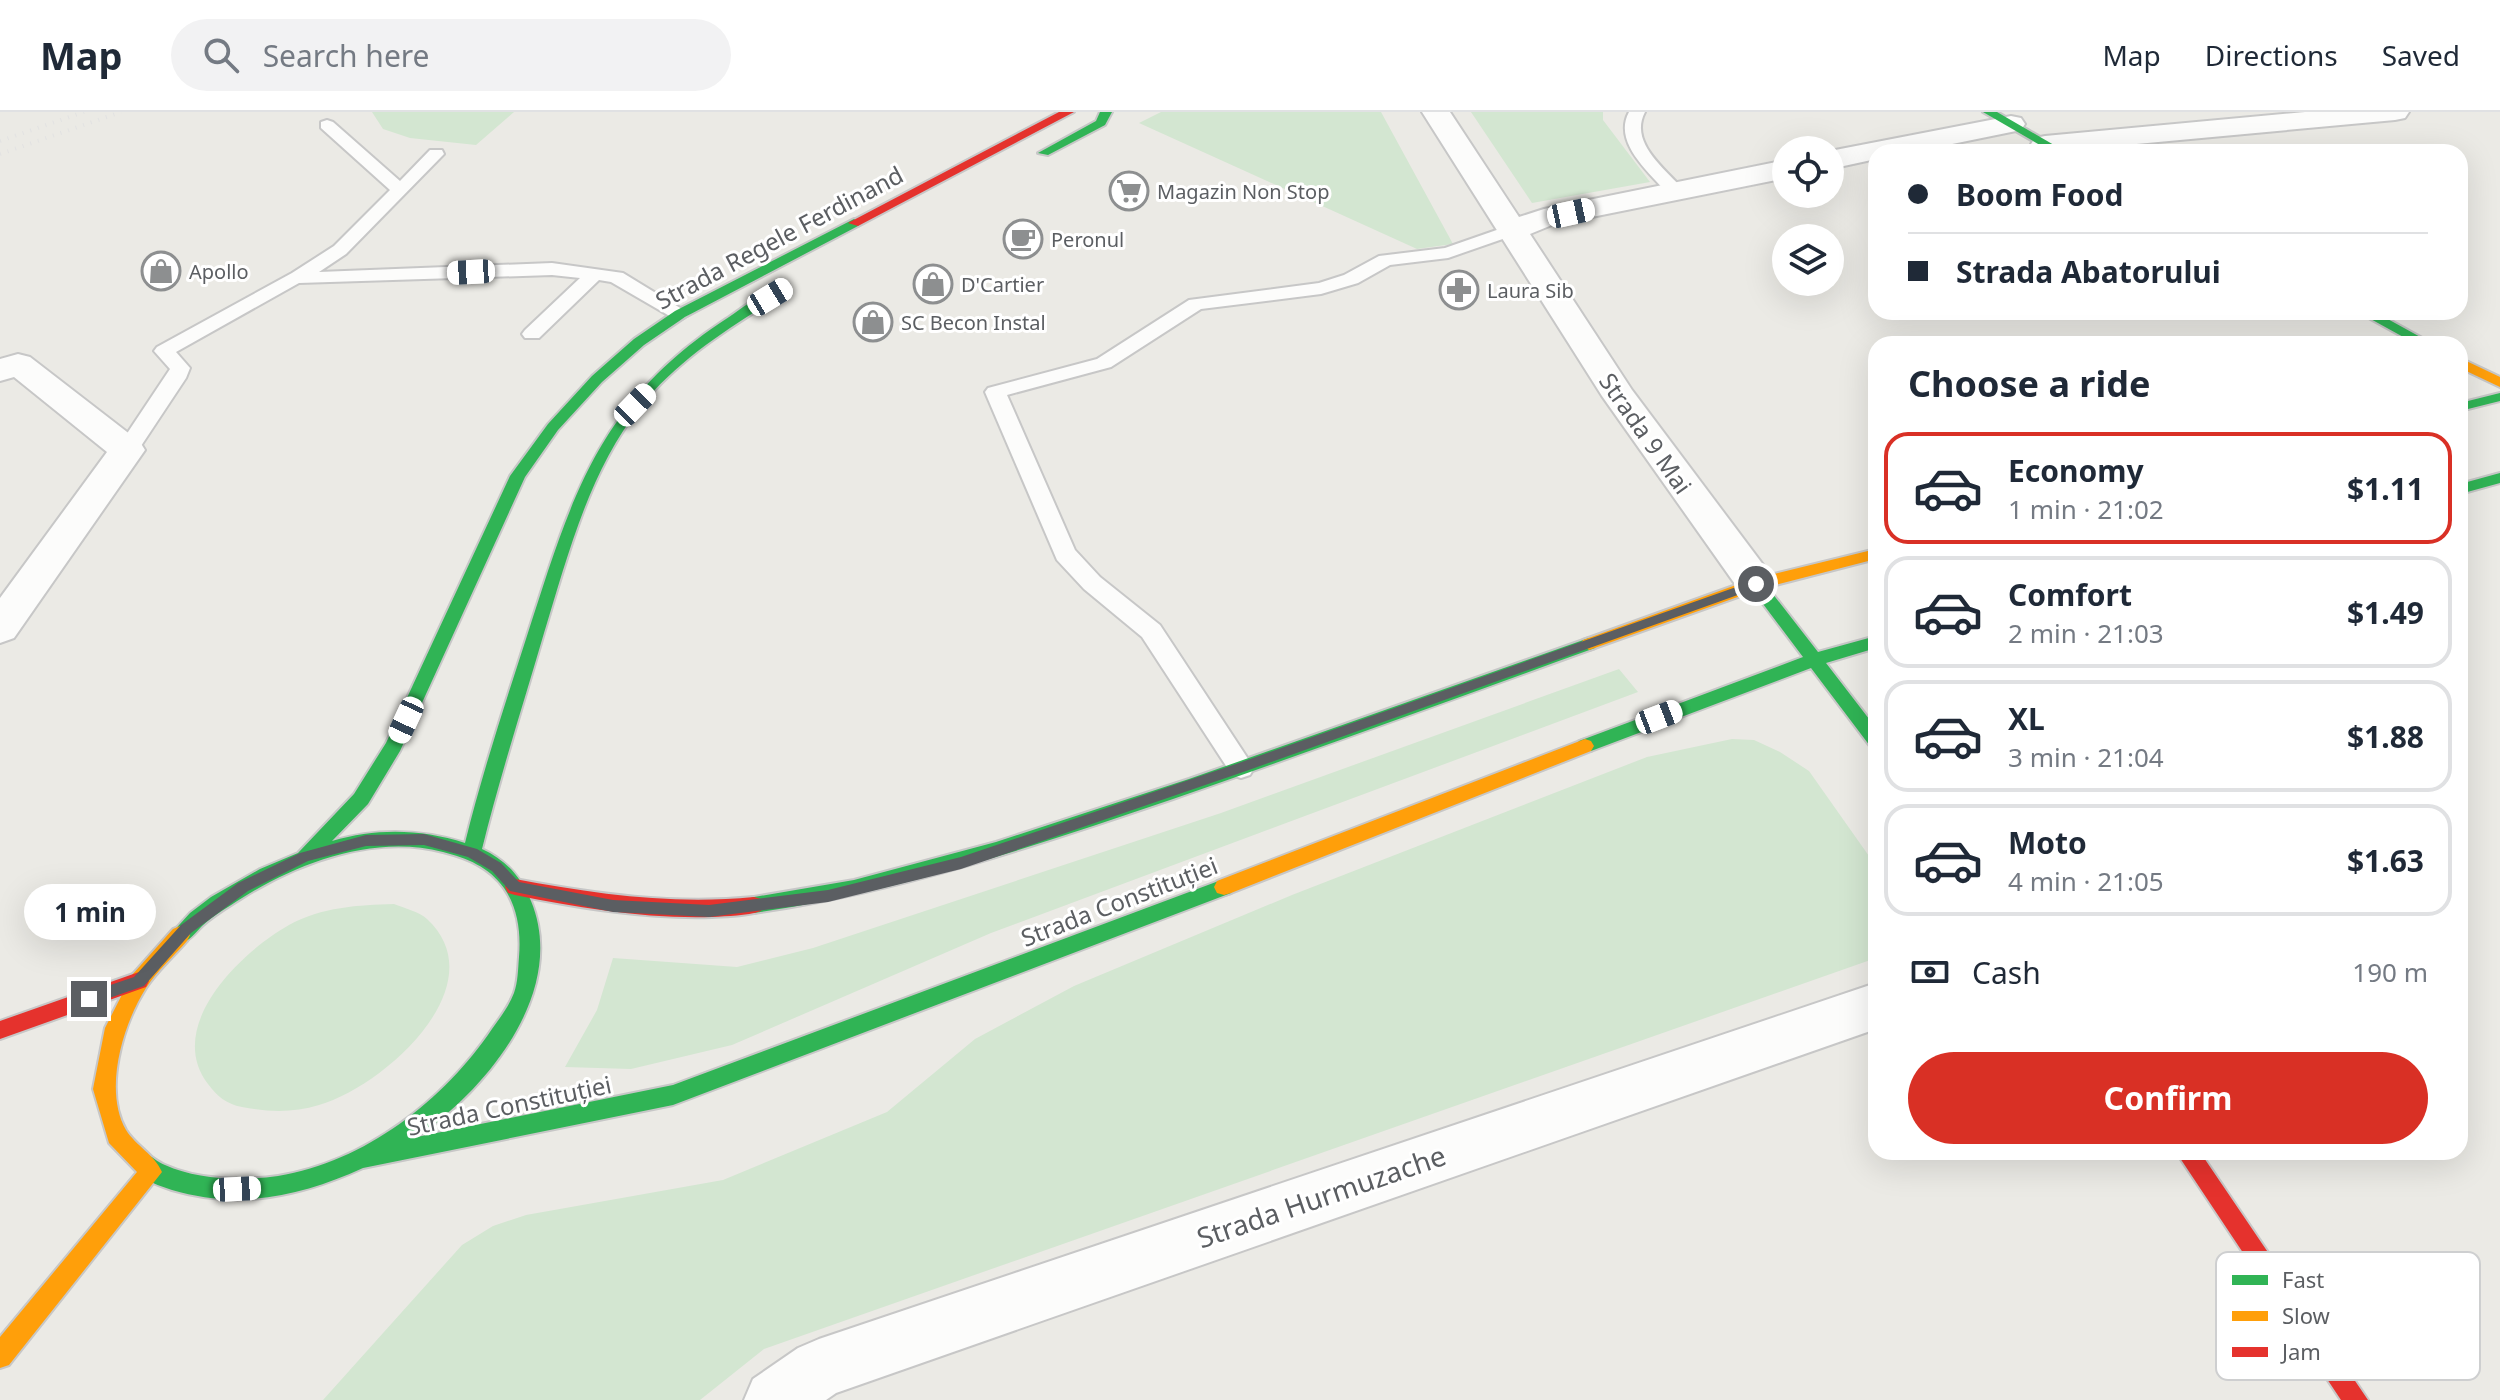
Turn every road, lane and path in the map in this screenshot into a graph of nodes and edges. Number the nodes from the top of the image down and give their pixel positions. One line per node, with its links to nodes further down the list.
1 (1068, 112): 22 (main road, Strada Regele Ferdinand)
2 (1106, 112): 14 (main road)
3 (1436, 112): 18 (street, Strada 9 Mai)
4 (1637, 112): 17 (lane)
5 (2395, 112): 10 (street)
6 (2000, 118): 8 (street); 9 (main road)
7 (327, 125): 16 (lane)
8 (1895, 144)
9 (2046, 144)
10 (2091, 144)
11 (1868, 151): 13 (street)
12 (436, 154): 16 (lane)
13 (1844, 157)
14 (1030, 160)
15 (1772, 172): 17 (street)
16 (400, 190): 21 (lane)
17 (1676, 192): 18 (street)
18 (1511, 230): 35 (street, Strada 9 Mai); 40 (lane)
19 (595, 274): 21 (lane); 22 (lane); 24 (lane)
20 (804, 277): 41 (main road, Strada Regele Ferdinand)
21 (295, 278): 31 (lane)
22 (680, 314): 42 (main road, Strada Regele Ferdinand)
23 (2380, 320): 25 (main road)
24 (532, 334)
25 (2411, 336)
26 (6, 365): 31 (street)
27 (2468, 366): 28 (main road)
28 (2500, 383)
29 (2500, 397): 30 (main road)
30 (2468, 405)
31 (127, 450): 36 (street)
32 (2500, 478): 33 (main road)
33 (2468, 487)
34 (1868, 556): 35 (main road)
35 (1756, 584): 38 (main road, Strada 9 Mai); 40 (main road)
36 (0, 628)
37 (1868, 644): 38 (main road, Strada Constituției)
38 (1813, 660): 39 (main road, Strada 9 Mai); 47 (main road, Strada Constituției)
39 (1868, 731)
40 (1241, 768): 43 (main road)
41 (472, 853): 42 (main road); 43 (main road)
42 (305, 857): 44 (main road)
43 (515, 887): 47 (main road)
44 (139, 981): 46 (main road); 49 (main road)
45 (1868, 1009): 53 (street, Strada Hurmuzache)
46 (4, 1027)
47 (365, 1158): 49 (main road)
48 (2192, 1160): 50 (main road)
49 (151, 1172): 51 (main road)
50 (2255, 1252)
51 (0, 1356)
52 (2342, 1380): 54 (main road)
53 (774, 1400)
54 (2356, 1400)

